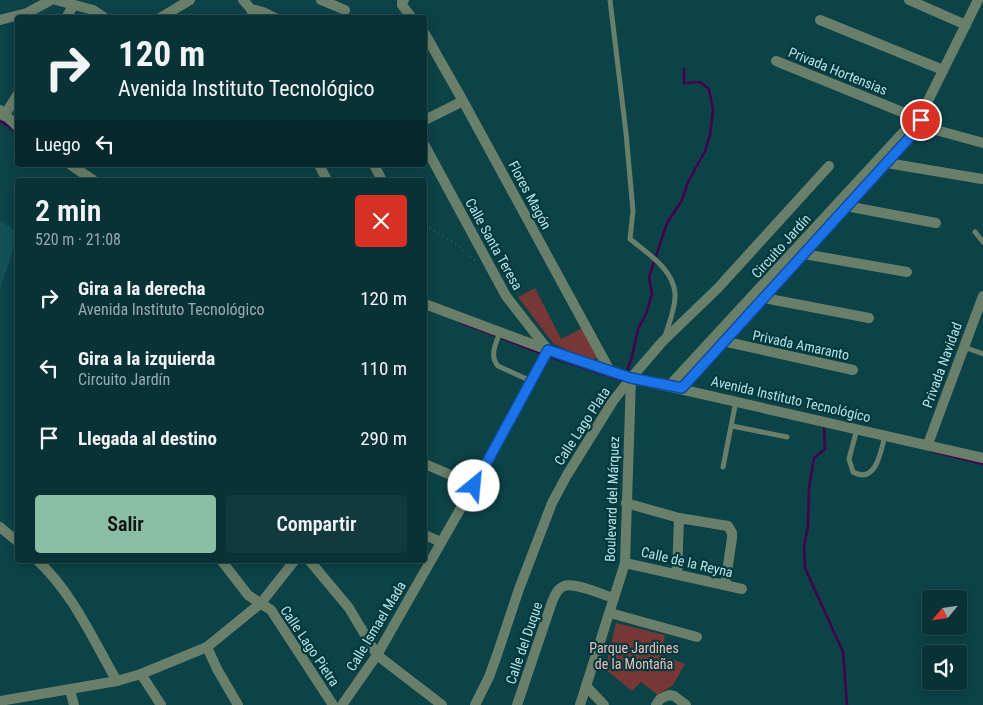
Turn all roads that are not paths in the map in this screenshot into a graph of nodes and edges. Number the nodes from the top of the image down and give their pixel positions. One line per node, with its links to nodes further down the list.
1 (51, 0): 13 (street)
2 (56, 0): 10 (street)
3 (190, 0): 16 (street)
4 (243, 0): 12 (street)
5 (321, 0): 11 (street)
6 (404, 0): 18 (street)
7 (610, 0): 51 (lane)
8 (908, 0): 22 (street)
9 (978, 0): 22 (street, Circuito Jardín)
10 (73, 6): 14 (street); 15 (street)
11 (345, 10)
12 (252, 13): 17 (street)
13 (19, 15)
14 (68, 15)
15 (100, 15)
16 (165, 15)
17 (268, 15)
18 (410, 15)
19 (15, 16): 20 (street)
20 (0, 20)
21 (820, 20): 25 (street)
22 (966, 25): 25 (street, Circuito Jardín)
23 (427, 38): 27 (street, Flores Magón)
24 (776, 60): 30 (street, Privada Hortensias)
25 (943, 70): 30 (street, Circuito Jardín)
26 (15, 98): 28 (street)
27 (463, 101): 29 (street); 55 (street, Flores Magón)
28 (2, 113): 31 (street)
29 (427, 119)
30 (917, 121): 32 (street); 34 (street, Circuito Jardín); 50 (street, Circuito Jardín)
31 (15, 124)
32 (983, 142)
33 (427, 150): 53 (street, Calle Santa Teresa)
34 (887, 163): 38 (street); 39 (street, Circuito Jardín)
35 (829, 166): 51 (street, Calle Lago Plata)
36 (74, 167): 37 (street)
37 (90, 178)
38 (982, 179)
39 (846, 206): 40 (street); 43 (street, Circuito Jardín)
40 (936, 224)
41 (976, 232): 42 (lane)
42 (983, 242)
43 (804, 254): 44 (street); 45 (street, Circuito Jardín)
44 (907, 272)
45 (764, 298): 48 (street); 50 (street, Circuito Jardín)
46 (982, 301): 52 (street, Privada Navidad)
47 (427, 305): 49 (street, Avenida Instituto Tecnológico)
48 (869, 318)
49 (500, 332): 53 (street, Avenida Instituto Tecnológico); 58 (lane)
50 (719, 340): 56 (street, Privada Amaranto); 59 (street, Circuito Jardín); 60 (street, Circuito Jardín)
51 (663, 341): 57 (street, Calle Lago Plata)
52 (964, 346): 54 (lane); 66 (street, Privada Navidad)
53 (548, 350): 55 (street, Avenida Instituto Tecnológico); 58 (street, Calle Ismael Mada)
54 (983, 354)
55 (610, 370): 57 (street, Avenida Instituto Tecnológico)
56 (854, 370)
57 (631, 378): 59 (street, Avenida Instituto Tecnológico); 71 (street, Boulevard del Márquez); 102 (street, Calle Lago Plata)
58 (531, 381): 70 (street, Calle Ismael Mada)
59 (670, 386): 60 (street, Avenida Instituto Tecnológico)
60 (682, 388): 61 (street, Avenida Instituto Tecnológico)
61 (736, 400): 62 (lane); 63 (street, Avenida Instituto Tecnológico)
62 (732, 426): 65 (lane); 69 (lane)
63 (857, 428): 64 (street, Avenida Instituto Tecnológico); 64 (lane)
64 (885, 435): 66 (street, Avenida Instituto Tecnológico)
65 (787, 437)
66 (928, 444): 67 (street, Avenida Instituto Tecnológico)
67 (983, 458)
68 (427, 465): 70 (street)
69 (723, 467)
70 (474, 486): 76 (street, Calle Ismael Mada)
71 (626, 503): 72 (street); 81 (street, Boulevard del Márquez)
72 (679, 518): 82 (street); 83 (street)
73 (0, 527): 75 (street)
74 (427, 536): 76 (street)
75 (15, 540)
76 (441, 542): 90 (street, Calle Ismael Mada)
77 (40, 563): 92 (street)
78 (223, 563): 86 (street, Calle Lago Pietra)
79 (294, 563): 86 (street)
80 (312, 563): 90 (street)
81 (625, 563): 82 (street, Calle de la Reyna); 85 (street, Boulevard del Márquez)
82 (677, 574): 83 (street, Calle de la Reyna)
83 (725, 585): 84 (street, Calle de la Reyna)
84 (742, 589)
85 (614, 598): 87 (street, Boulevard del Márquez); 103 (street, Calle del Duque)
86 (261, 604): 89 (street); 99 (street, Calle Lago Pietra)
87 (610, 613): 88 (street); 93 (street, Boulevard del Márquez)
88 (697, 637)
89 (207, 646): 91 (street); 98 (street)
90 (377, 655): 100 (street, Calle Ismael Mada); 101 (street)
91 (140, 674): 92 (street); 97 (street)
92 (117, 681): 94 (street)
93 (586, 686): 104 (street, Boulevard del Márquez); 105 (street)
94 (70, 690): 95 (street); 96 (street)
95 (0, 701)
96 (74, 705)
97 (161, 705)
98 (238, 705)
99 (333, 705)
100 (342, 705)
101 (442, 705)
102 (475, 705)
103 (517, 705)
104 (580, 705)
105 (604, 705)
106 (656, 705): 107 (street)
107 (686, 705)

